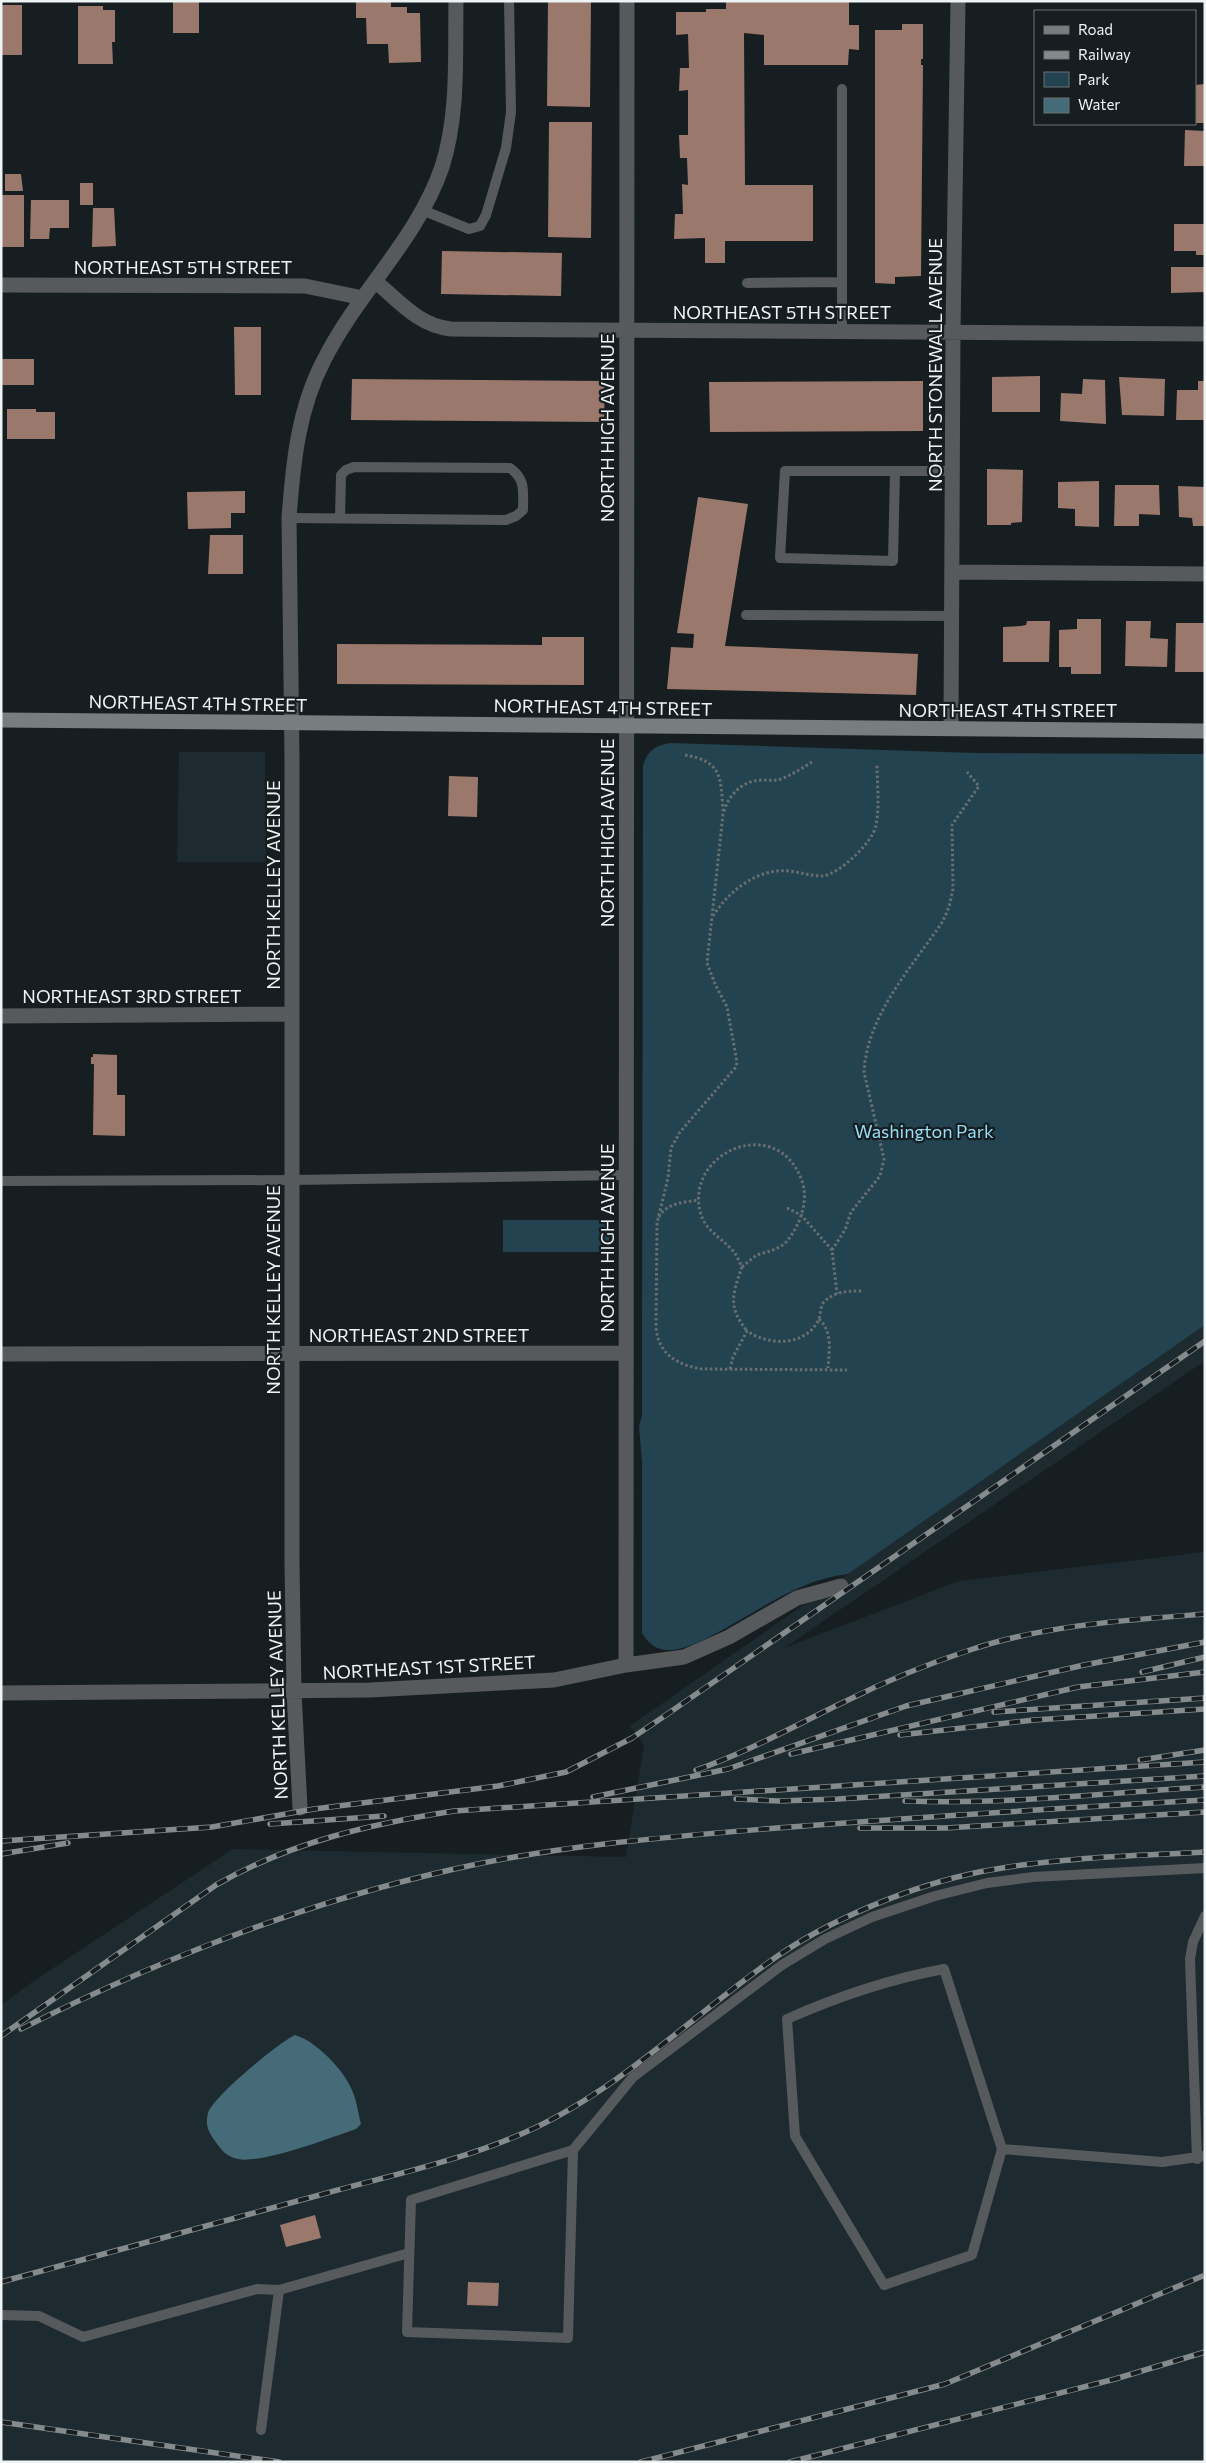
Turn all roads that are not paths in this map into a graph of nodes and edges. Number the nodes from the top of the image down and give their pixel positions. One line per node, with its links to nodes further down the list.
1 (456, 1): 6 (street, NORTH KELLEY AVENUE)
2 (509, 1): 6 (lane)
3 (627, 1): 12 (street, NORTH HIGH AVENUE)
4 (958, 1): 14 (street, NORTH STONEWALL AVENUE)
5 (842, 90): 8 (lane)
6 (422, 210): 7 (street, NORTH KELLEY AVENUE)
7 (375, 281): 11 (street, NORTH KELLEY AVENUE); 12 (street, NORTHEAST 5TH STREET)
8 (842, 282): 9 (lane); 13 (lane)
9 (747, 283)
10 (1, 285): 11 (street, NORTHEAST 5TH STREET)
11 (363, 298): 18 (street, NORTH KELLEY AVENUE)
12 (626, 330): 13 (street, NORTHEAST 5TH STREET); 26 (street, NORTH HIGH AVENUE)
13 (842, 332): 14 (street, NORTHEAST 5TH STREET)
14 (953, 332): 15 (street, NORTHEAST 5TH STREET); 17 (street, NORTH STONEWALL AVENUE)
15 (1205, 334)
16 (895, 471): 16 (lane); 17 (lane)
17 (953, 471): 20 (street, NORTH STONEWALL AVENUE)
18 (289, 518): 19 (lane); 25 (street, NORTH KELLEY AVENUE)
19 (340, 518): 19 (lane)
20 (953, 572): 21 (street); 23 (street, NORTH STONEWALL AVENUE)
21 (1205, 574)
22 (746, 614): 23 (lane)
23 (953, 616): 27 (street, NORTH STONEWALL AVENUE)
24 (1, 720): 25 (main road, NORTHEAST 4TH STREET)
25 (291, 722): 26 (main road, NORTHEAST 4TH STREET); 29 (street, NORTH KELLEY AVENUE)
26 (626, 727): 27 (main road, NORTHEAST 4TH STREET); 31 (street, NORTH HIGH AVENUE)
27 (951, 728): 28 (main road, NORTHEAST 4TH STREET)
28 (1205, 731)
29 (292, 1014): 30 (street, NORTHEAST 3RD STREET); 32 (street, NORTH KELLEY AVENUE)
30 (1, 1016)
31 (626, 1174): 32 (lane); 36 (street, NORTH HIGH AVENUE)
32 (292, 1180): 33 (lane); 34 (street, NORTH KELLEY AVENUE)
33 (1, 1181)
34 (292, 1353): 35 (street, NORTHEAST 2ND STREET); 36 (street, NORTHEAST 2ND STREET); 39 (street, NORTH KELLEY AVENUE)
35 (1, 1354)
36 (626, 1354): 38 (street, NORTH HIGH AVENUE)
37 (840, 1586): 38 (street, NORTHEAST 1ST STREET)
38 (626, 1665): 39 (street, NORTHEAST 1ST STREET)
39 (294, 1692): 40 (street, NORTHEAST 1ST STREET); 41 (street, NORTH KELLEY AVENUE)
40 (1, 1693)
41 (300, 1808)
42 (1205, 1868): 44 (lane)
43 (1205, 1916): 46 (lane)
44 (573, 2150): 47 (lane); 47 (lane)
45 (1002, 2150): 45 (lane); 46 (lane)
46 (1201, 2157)
47 (409, 2253): 48 (lane)
48 (279, 2290): 49 (lane); 50 (lane)
49 (1, 2315)
50 (261, 2430)

